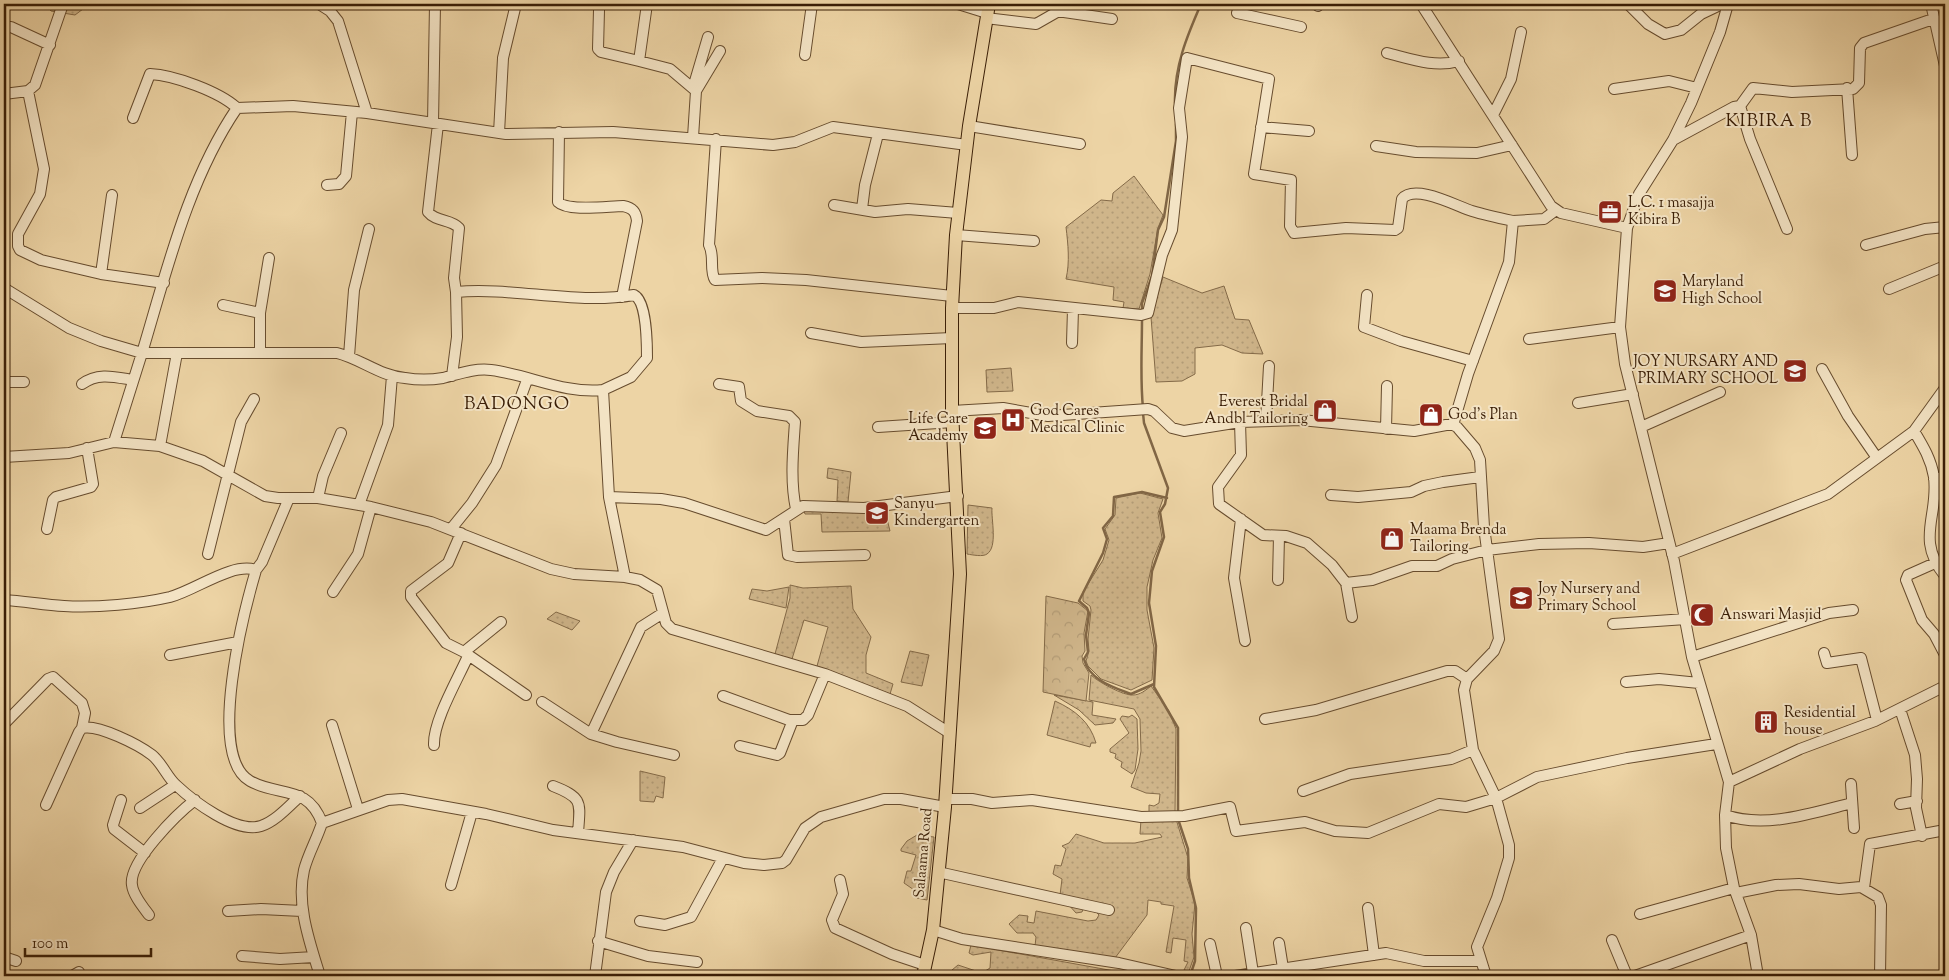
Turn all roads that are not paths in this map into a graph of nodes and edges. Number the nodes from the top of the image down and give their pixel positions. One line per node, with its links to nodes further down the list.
1 (63, 4): 22 (street)
2 (319, 4): 38 (street)
3 (435, 4): 41 (street)
4 (516, 4): 46 (street)
5 (647, 4): 26 (street)
6 (812, 4): 25 (street)
7 (958, 4): 15 (street)
8 (1240, 4): 18 (street)
9 (1421, 4): 27 (street)
10 (1628, 4): 11 (street)
11 (1722, 4)
12 (1728, 4): 29 (street)
13 (1932, 4): 17 (street)
14 (599, 10): 26 (street)
15 (988, 12): 16 (street); 42 (main road, Salaama Road)
16 (1112, 19)
17 (1933, 19): 28 (street); 30 (street)
18 (1301, 27)
19 (4, 28): 22 (street)
20 (1521, 32): 39 (street)
21 (708, 37): 32 (street)
22 (50, 45): 33 (street)
23 (720, 50): 32 (street)
24 (1387, 53): 27 (street)
25 (805, 55)
26 (639, 61): 32 (street)
27 (1459, 61): 39 (street)
28 (1945, 66)
29 (1697, 88): 31 (street); 50 (street)
30 (1847, 88): 35 (street); 55 (street)
31 (1614, 89)
32 (694, 90): 48 (street)
33 (28, 91): 34 (street); 72 (street)
34 (4, 94)
35 (1740, 106): 50 (street); 66 (street)
36 (237, 108): 37 (street); 40 (street); 73 (street)
37 (352, 112): 38 (street); 56 (street)
38 (366, 113): 41 (street)
39 (1493, 114): 54 (street)
40 (133, 118)
41 (435, 124): 46 (street); 76 (street)
42 (969, 126): 51 (street); 52 (main road, Salaama Road)
43 (1261, 127): 44 (street); 62 (street); 81 (street)
44 (1309, 131)
45 (559, 132): 46 (street); 48 (street); 78 (street)
46 (499, 133)
47 (878, 134): 49 (street); 52 (street); 59 (street)
48 (693, 137): 49 (street)
49 (716, 139): 79 (street)
50 (1673, 140): 64 (street)
51 (1080, 144)
52 (967, 146): 61 (main road, Salaama Road)
53 (1376, 146): 54 (street)
54 (1512, 146): 60 (street)
55 (1852, 155)
56 (327, 185)
57 (112, 194): 72 (street)
58 (834, 205): 59 (street)
59 (862, 209): 61 (street)
60 (1556, 210): 62 (street); 64 (street)
61 (958, 213): 67 (main road, Salaama Road)
62 (1513, 221): 92 (street)
63 (1945, 226): 69 (street)
64 (1627, 228): 83 (street)
65 (369, 229): 91 (street)
66 (1787, 229)
67 (956, 235): 68 (street); 79 (main road, Salaama Road)
68 (1034, 241)
69 (1866, 245)
70 (269, 258): 82 (street)
71 (1945, 266): 75 (street)
72 (101, 274): 73 (street)
73 (164, 283): 88 (street)
74 (4, 288): 88 (street)
75 (1889, 289)
76 (456, 292): 78 (street); 96 (street)
77 (1367, 295): 92 (street)
78 (622, 297): 105 (street)
79 (952, 302): 81 (street); 85 (main road, Salaama Road)
80 (224, 305): 82 (street)
81 (1073, 309): 87 (street)
82 (260, 313): 89 (street)
83 (1620, 327): 86 (street); 107 (street)
84 (811, 333): 85 (street)
85 (952, 338): 110 (main road, Salaama Road)
86 (1529, 339)
87 (1072, 343)
88 (142, 352): 90 (street); 97 (street)
89 (260, 352): 90 (street); 91 (street)
90 (177, 353): 120 (street)
91 (349, 356): 95 (street)
92 (1472, 361): 113 (street)
93 (1269, 366): 111 (street)
94 (1822, 369): 123 (street)
95 (392, 376): 96 (street); 133 (street)
96 (452, 376): 98 (street)
97 (133, 380): 101 (street); 119 (street)
98 (527, 380): 105 (street); 139 (street)
99 (4, 382): 100 (street)
100 (24, 382)
101 (82, 384)
102 (719, 384): 135 (street)
103 (1387, 386): 116 (street)
104 (1945, 388): 117 (street)
105 (603, 390): 130 (street)
106 (1720, 392): 115 (street)
107 (1633, 394): 109 (street); 115 (street)
108 (254, 399): 124 (street)
109 (1578, 403)
110 (953, 417): 112 (street); 114 (street); 129 (main road, Salaama Road)
111 (1266, 421): 112 (street); 116 (street)
112 (1240, 422): 137 (street)
113 (1453, 424): 116 (street); 126 (street)
114 (878, 427)
115 (1641, 427): 142 (street)
116 (1386, 430)
117 (1914, 431): 123 (street); 127 (street)
118 (341, 434): 132 (street)
119 (114, 442): 120 (street); 121 (street)
120 (160, 446): 124 (street)
121 (87, 448): 122 (street); 138 (street)
122 (4, 457)
123 (1877, 458): 145 (street)
124 (228, 474): 131 (street); 144 (street)
125 (1945, 477): 127 (street)
126 (1480, 478): 128 (street); 143 (street)
127 (1934, 479): 147 (street)
128 (1331, 495)
129 (958, 496): 135 (street); 183 (main road, Salaama Road)
130 (609, 497): 136 (street); 150 (street)
131 (289, 498): 132 (street); 148 (street)
132 (318, 498): 133 (street)
133 (359, 506): 134 (street)
134 (371, 507): 139 (street); 153 (street)
135 (796, 510): 136 (street)
136 (784, 519): 146 (street)
137 (1241, 519): 141 (street); 161 (street)
138 (47, 529)
139 (451, 529): 140 (street)
140 (461, 533): 150 (street); 164 (street)
141 (1279, 536): 151 (street); 152 (street)
142 (1670, 543): 143 (street); 145 (street)
143 (1487, 550): 152 (street); 169 (street)
144 (208, 554)
145 (1672, 554): 158 (street)
146 (865, 555)
147 (1935, 563): 149 (street); 166 (street)
148 (256, 570): 154 (street); 162 (street)
149 (1945, 576)
150 (625, 577): 156 (street)
151 (1278, 580)
152 (1346, 583): 157 (street)
153 (333, 592)
154 (4, 600)
155 (1853, 610): 167 (street)
156 (663, 613): 168 (street); 184 (street)
157 (1352, 617)
158 (1686, 619): 160 (street); 167 (street)
159 (501, 622): 164 (street)
160 (1612, 624)
161 (1245, 641)
162 (238, 642): 165 (street); 195 (street)
163 (1824, 653): 179 (street)
164 (466, 654): 173 (street); 186 (street)
165 (170, 655)
166 (1945, 656)
167 (1692, 657): 171 (street)
168 (825, 674): 178 (street); 183 (street)
169 (1467, 679): 177 (street); 188 (street)
170 (1626, 682): 171 (street)
171 (1699, 684): 185 (street)
172 (1945, 686): 176 (street)
173 (526, 695)
174 (723, 696): 178 (street)
175 (542, 702): 184 (street)
176 (1900, 709): 179 (street); 199 (street)
177 (1264, 719)
178 (793, 720): 187 (street)
179 (1877, 720): 190 (street)
180 (4, 724): 182 (street)
181 (332, 725): 205 (street)
182 (82, 728): 192 (street); 203 (street)
183 (948, 732): 200 (main road, Salaama Road)
184 (591, 734): 189 (street)
185 (1716, 744): 190 (street); 196 (street)
186 (434, 745)
187 (740, 746)
188 (1473, 750): 194 (street); 196 (street)
189 (674, 755)
190 (1728, 782): 207 (street)
191 (1850, 784): 201 (street)
192 (175, 785): 198 (street); 204 (street)
193 (553, 786): 211 (street)
194 (1303, 791)
195 (300, 796): 198 (street); 208 (street)
196 (1496, 798): 200 (street); 240 (street)
197 (120, 800): 214 (street)
198 (195, 800): 214 (street)
199 (1917, 801): 202 (street); 212 (street)
200 (945, 803): 215 (street); 216 (main road, Salaama Road)
201 (1852, 803): 207 (street); 209 (street)
202 (1900, 804)
203 (46, 805)
204 (140, 808)
205 (358, 809): 206 (street); 208 (street)
206 (472, 812): 211 (street); 218 (street)
207 (1725, 815): 220 (street)
208 (322, 823): 224 (street)
209 (1854, 828)
210 (1945, 830): 212 (street)
211 (578, 833): 213 (street)
212 (1922, 836): 219 (street)
213 (634, 840): 215 (street); 232 (street)
214 (145, 853): 226 (street)
215 (723, 858): 227 (street)
216 (938, 872): 222 (street); 229 (main road, Salaama Road)
217 (840, 880): 243 (street)
218 (451, 885)
219 (1864, 888): 220 (street); 254 (street)
220 (1735, 890): 225 (street); 230 (street)
221 (1368, 908): 235 (street)
222 (1110, 910)
223 (228, 911): 224 (street)
224 (302, 911): 237 (street)
225 (1640, 914)
226 (149, 915)
227 (640, 922)
228 (1246, 928): 244 (street)
229 (933, 930): 243 (main road, Salaama Road); 247 (street)
230 (1751, 935): 252 (street); 253 (street)
231 (1612, 940): 251 (street)
232 (598, 941): 241 (street); 246 (street)
233 (1279, 943): 242 (street)
234 (1210, 944): 248 (street)
235 (1374, 955): 240 (street); 242 (street)
236 (242, 956): 237 (street)
237 (314, 957): 245 (street)
238 (4, 958): 239 (street)
239 (16, 961)
240 (1481, 961): 250 (street)
241 (697, 962)
242 (1284, 968): 244 (street)
243 (924, 971)
244 (1253, 973): 249 (street)
245 (320, 976)
246 (595, 976)
247 (1176, 976)
248 (1217, 976)
249 (1235, 976)
250 (1486, 976)
251 (1627, 976)
252 (1635, 976)
253 (1758, 976)
254 (1880, 976)

